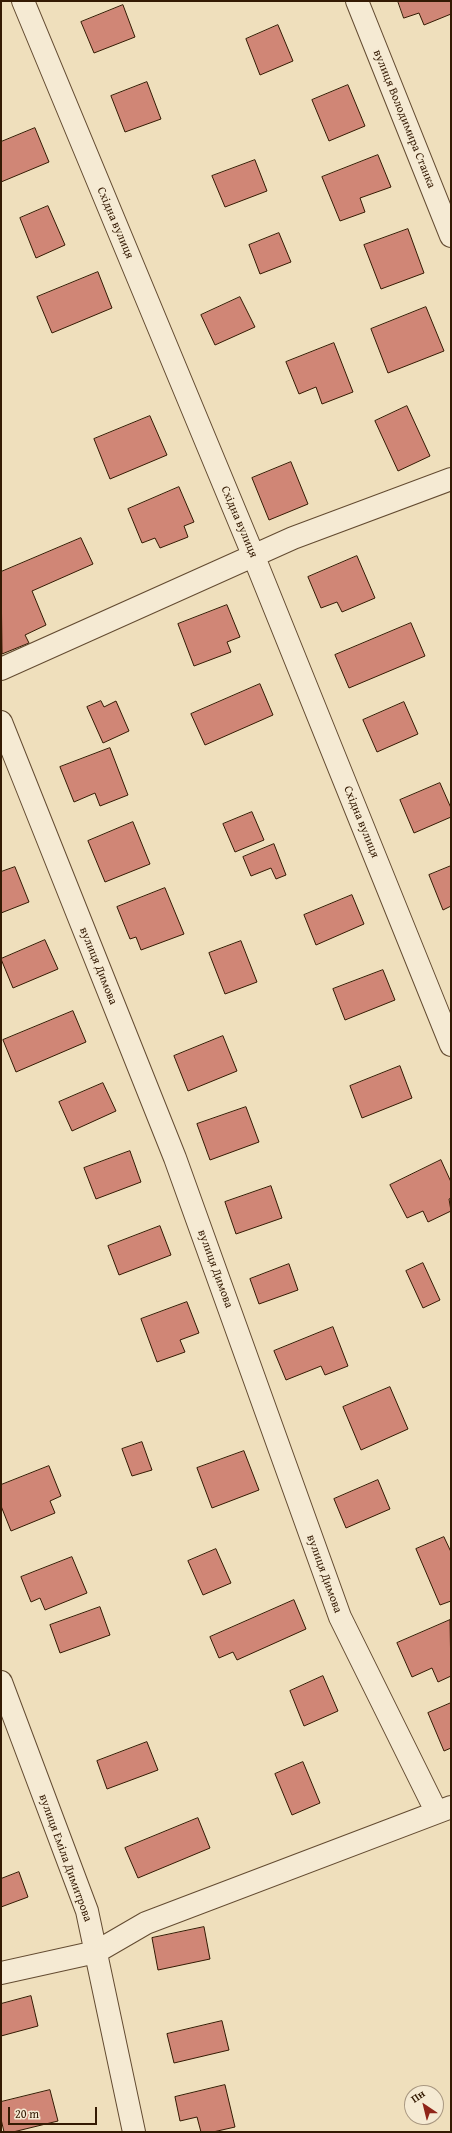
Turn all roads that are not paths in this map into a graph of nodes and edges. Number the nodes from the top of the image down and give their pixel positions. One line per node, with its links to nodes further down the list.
1 (23, 1): 5 (street, Східна вулиця)
2 (357, 1): 3 (street, вулиця Володимира Станка)
3 (451, 236)
4 (451, 479): 5 (street)
5 (254, 557): 6 (street); 8 (street, Східна вулиця)
6 (1, 669)
7 (1, 722): 10 (street, вулиця Димова)
8 (451, 1045)
9 (1, 1682): 11 (street, вулиця Еміла Димитрова)
10 (444, 1809): 11 (street)
11 (96, 1952): 12 (street); 13 (street, вулиця Еміла Димитрова)
12 (1, 1973)
13 (134, 2132)

